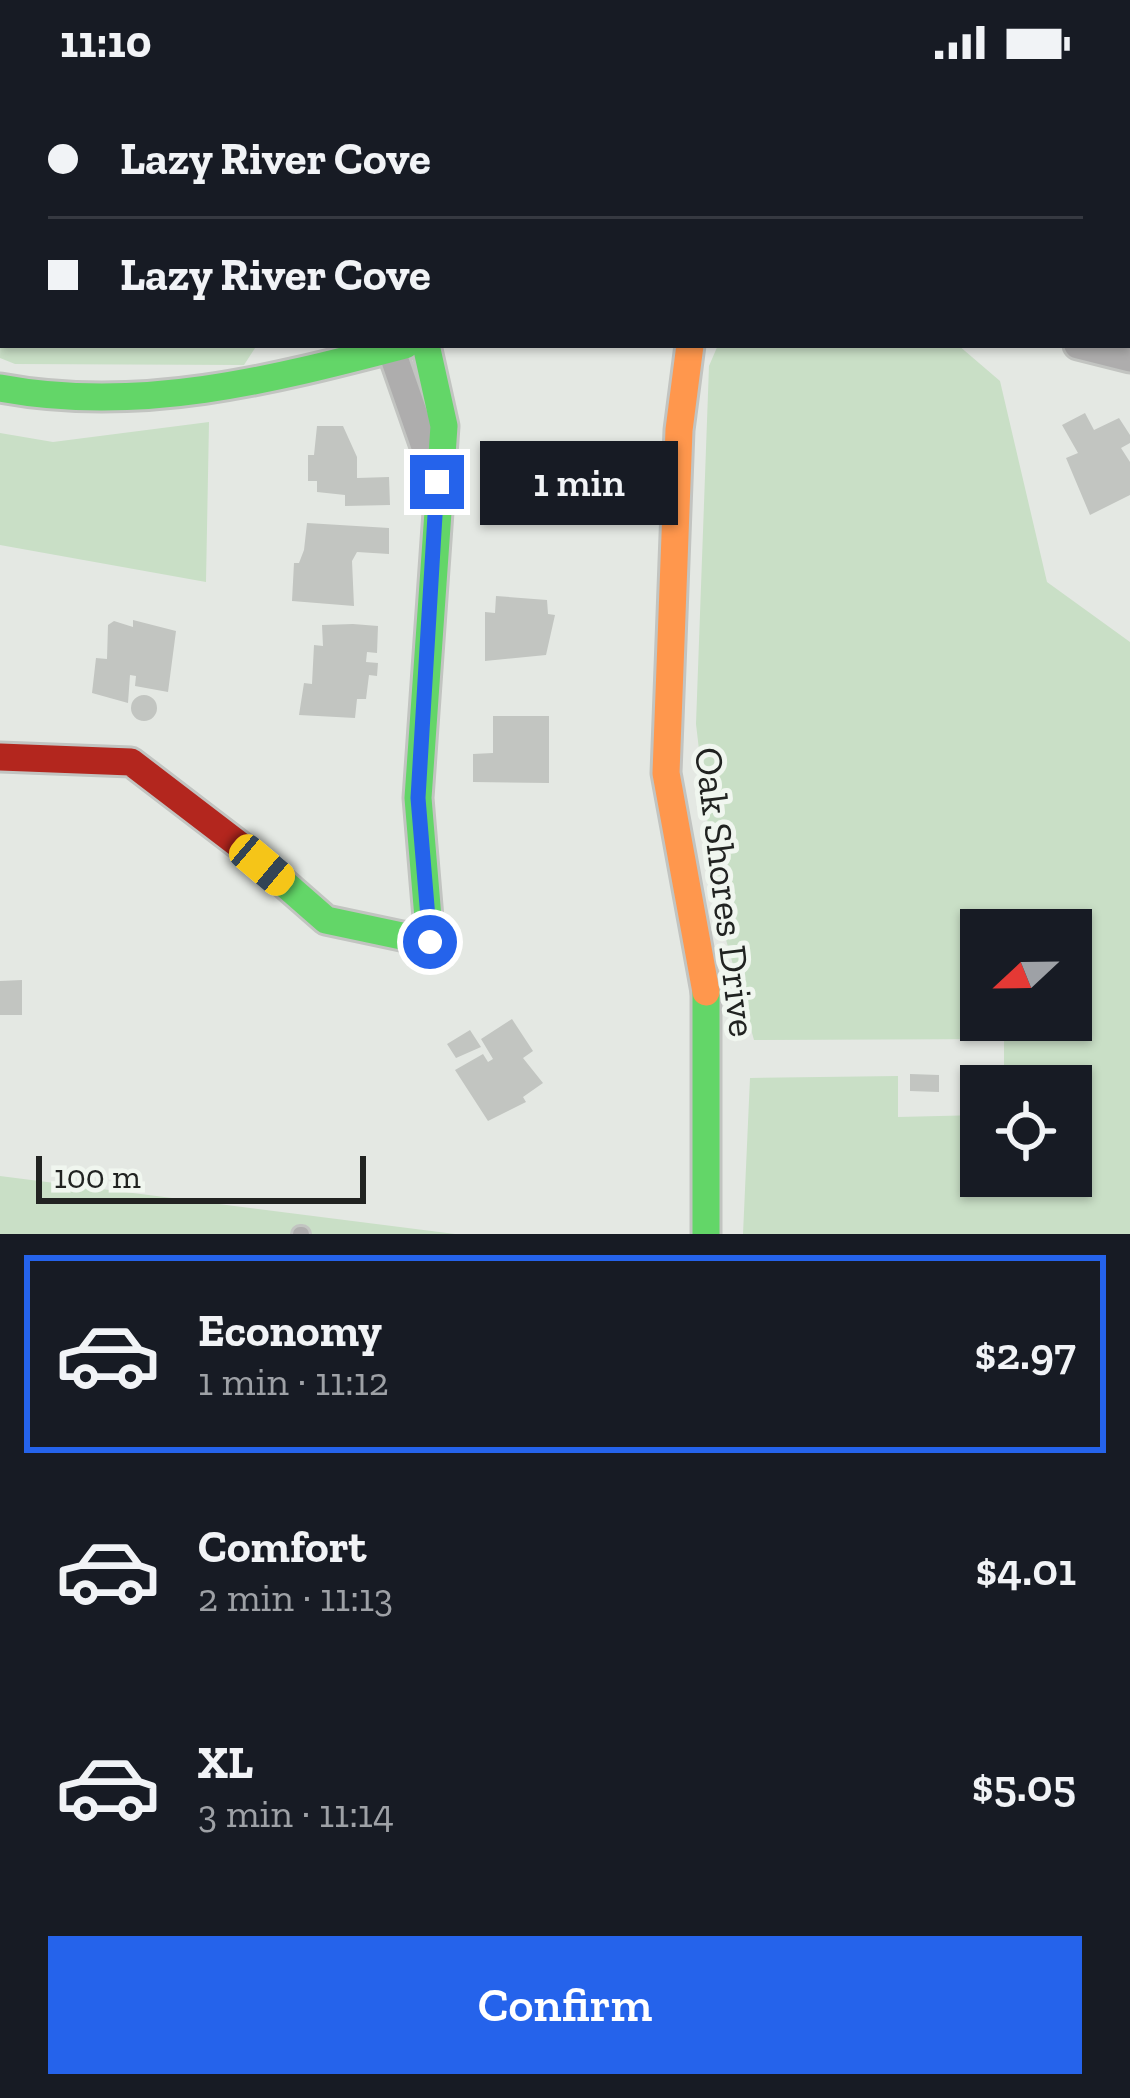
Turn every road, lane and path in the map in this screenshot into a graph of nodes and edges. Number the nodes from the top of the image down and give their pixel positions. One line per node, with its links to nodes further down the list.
1 (394, 348): 7 (street)
2 (398, 348): 8 (street)
3 (427, 348): 8 (street)
4 (690, 348): 10 (street, Oak Shores Drive)
5 (1090, 348): 6 (street)
6 (1130, 358)
7 (0, 388)
8 (437, 482): 9 (street)
9 (0, 757)
10 (706, 1234)

